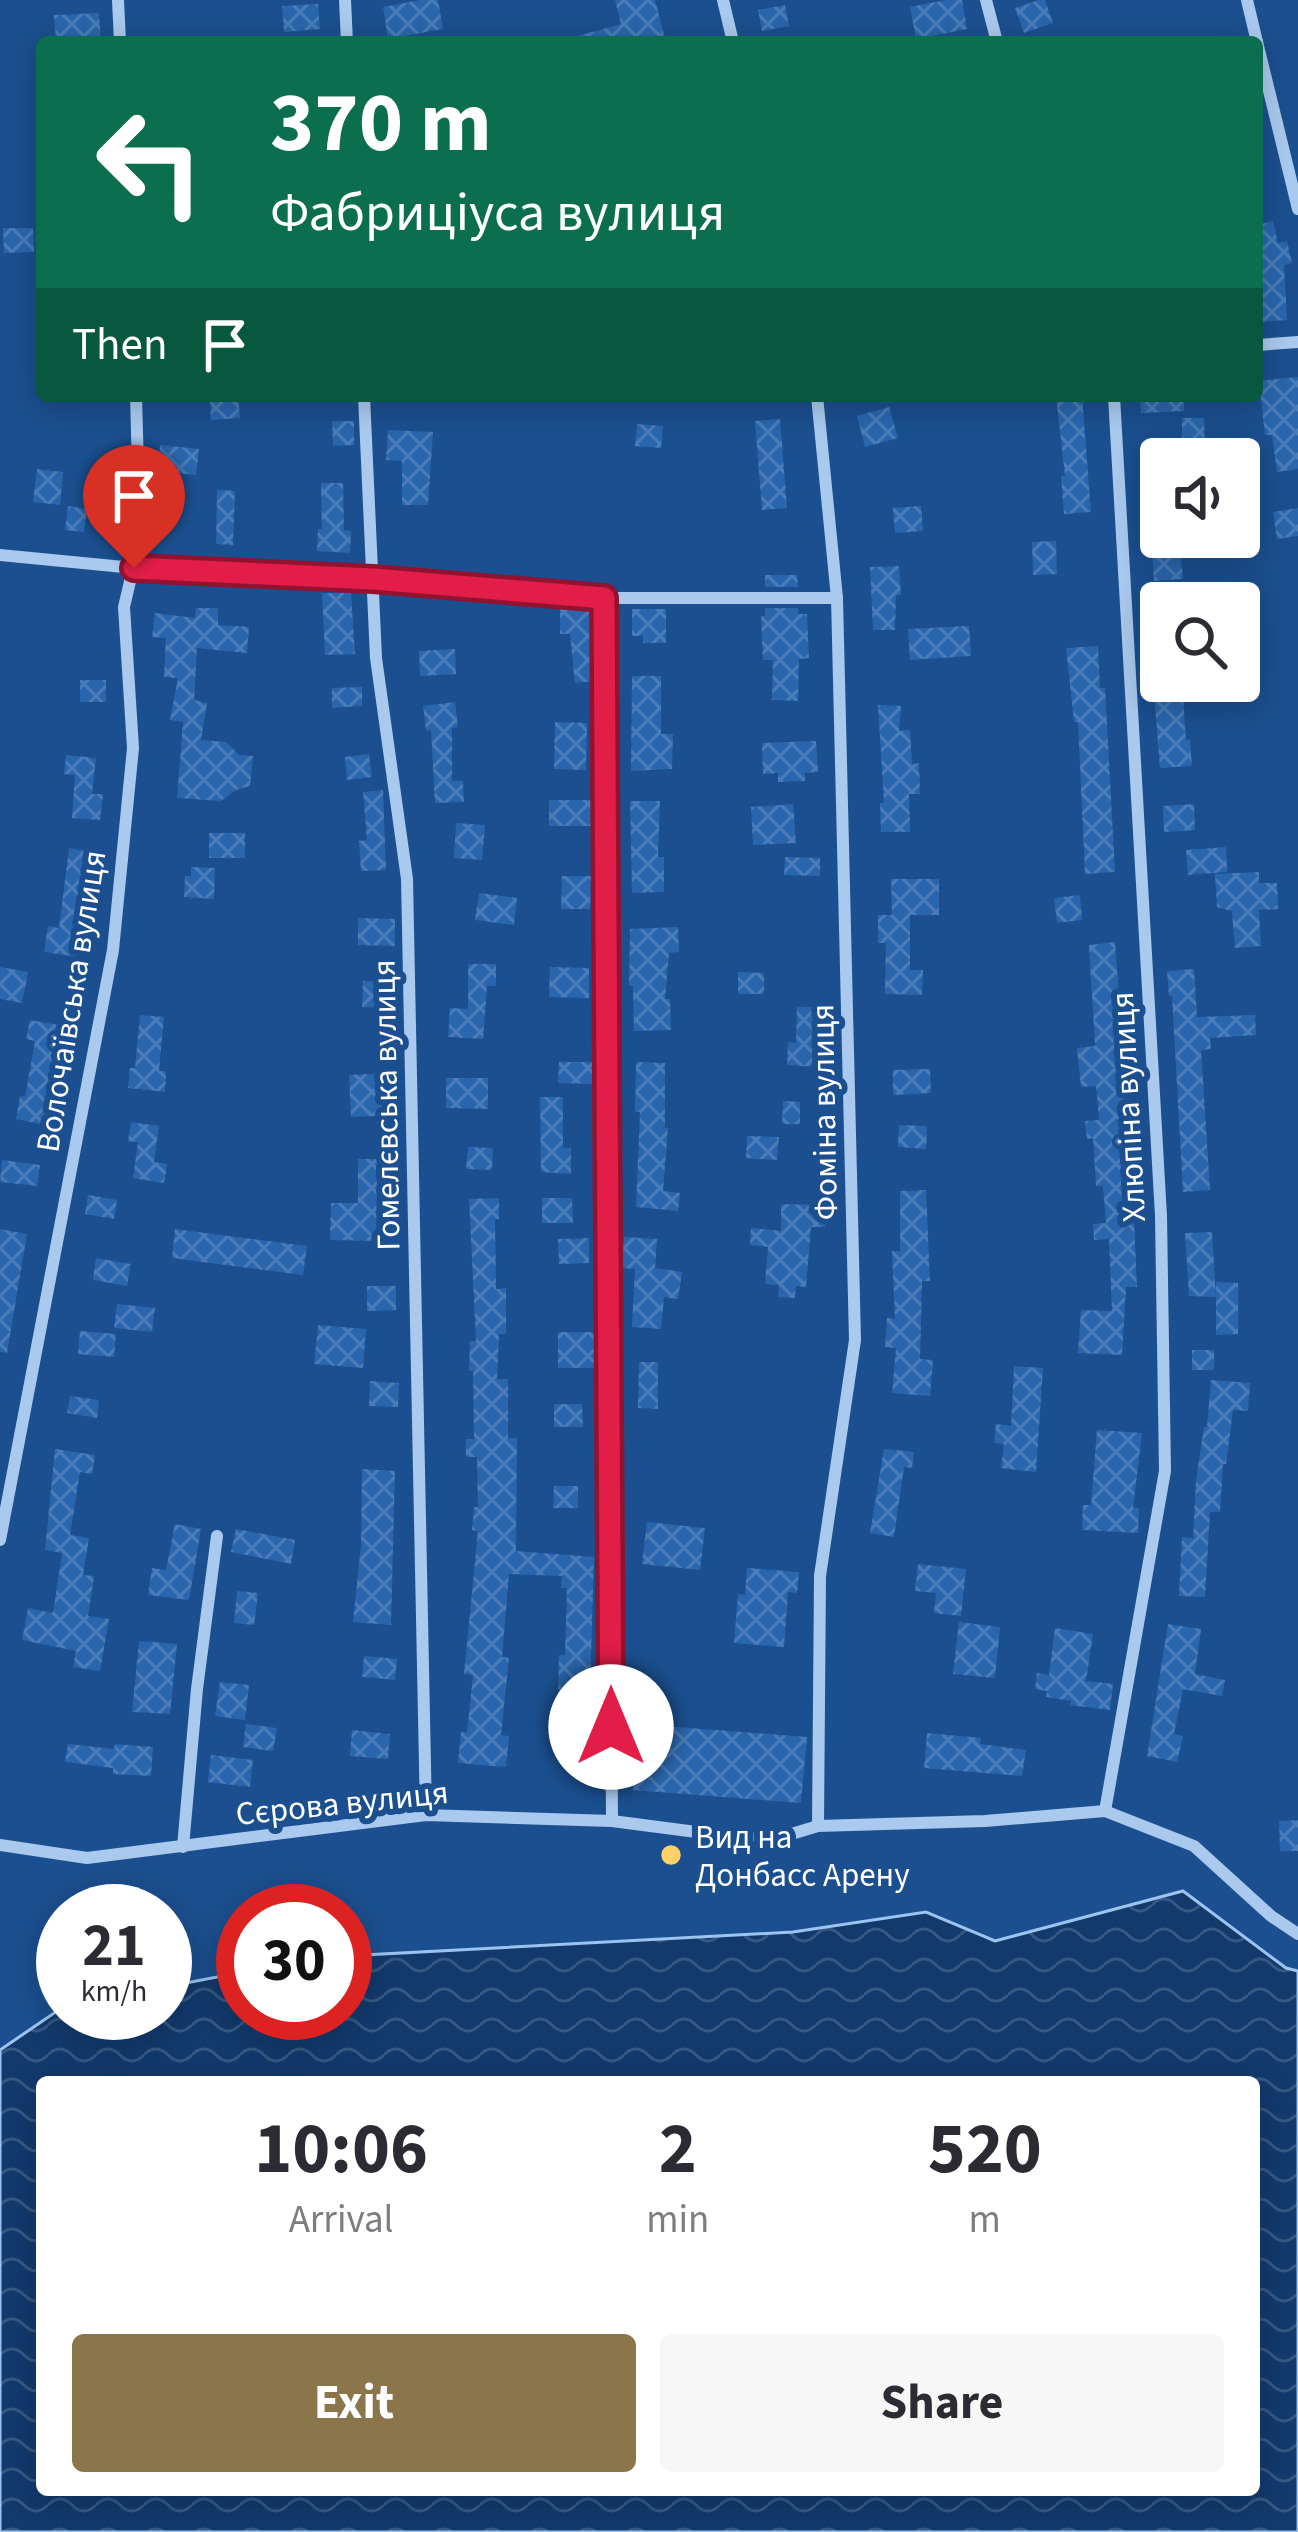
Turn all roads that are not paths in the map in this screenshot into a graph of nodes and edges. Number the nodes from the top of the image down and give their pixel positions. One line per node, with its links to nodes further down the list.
1 (118, 0): 6 (street)
2 (345, 0): 7 (street)
3 (723, 0): 8 (street)
4 (986, 0): 9 (street)
5 (1246, 0): 10 (street)
6 (120, 36)
7 (347, 36)
8 (732, 36)
9 (995, 36)
10 (1255, 36)
11 (1263, 66): 12 (street)
12 (1298, 209)
13 (1298, 342): 14 (street)
14 (1263, 345)
15 (136, 402): 20 (street, Волочаївська вулиця)
16 (364, 402): 21 (street, Гомелєвська вулиця)
17 (819, 402): 23 (street, Фоміна вулиця)
18 (1114, 402): 26 (street, Хлюпіна вулиця)
19 (0, 555): 20 (street)
20 (134, 568): 21 (street); 25 (street, Волочаївська вулиця)
21 (373, 579): 22 (street); 27 (street, Гомелєвська вулиця)
22 (604, 598): 23 (street); 28 (street)
23 (837, 598): 29 (street, Фоміна вулиця)
24 (217, 1536): 31 (street)
25 (0, 1540)
26 (1105, 1811): 29 (street, Сєрова вулиця); 32 (street, Сєрова вулиця)
27 (426, 1815): 28 (street, Сєрова вулиця); 31 (street, Сєрова вулиця)
28 (612, 1821): 29 (street, Сєрова вулиця)
29 (818, 1826)
30 (0, 1845): 31 (street, Сєрова вулиця)
31 (183, 1847)
32 (1298, 1934)

